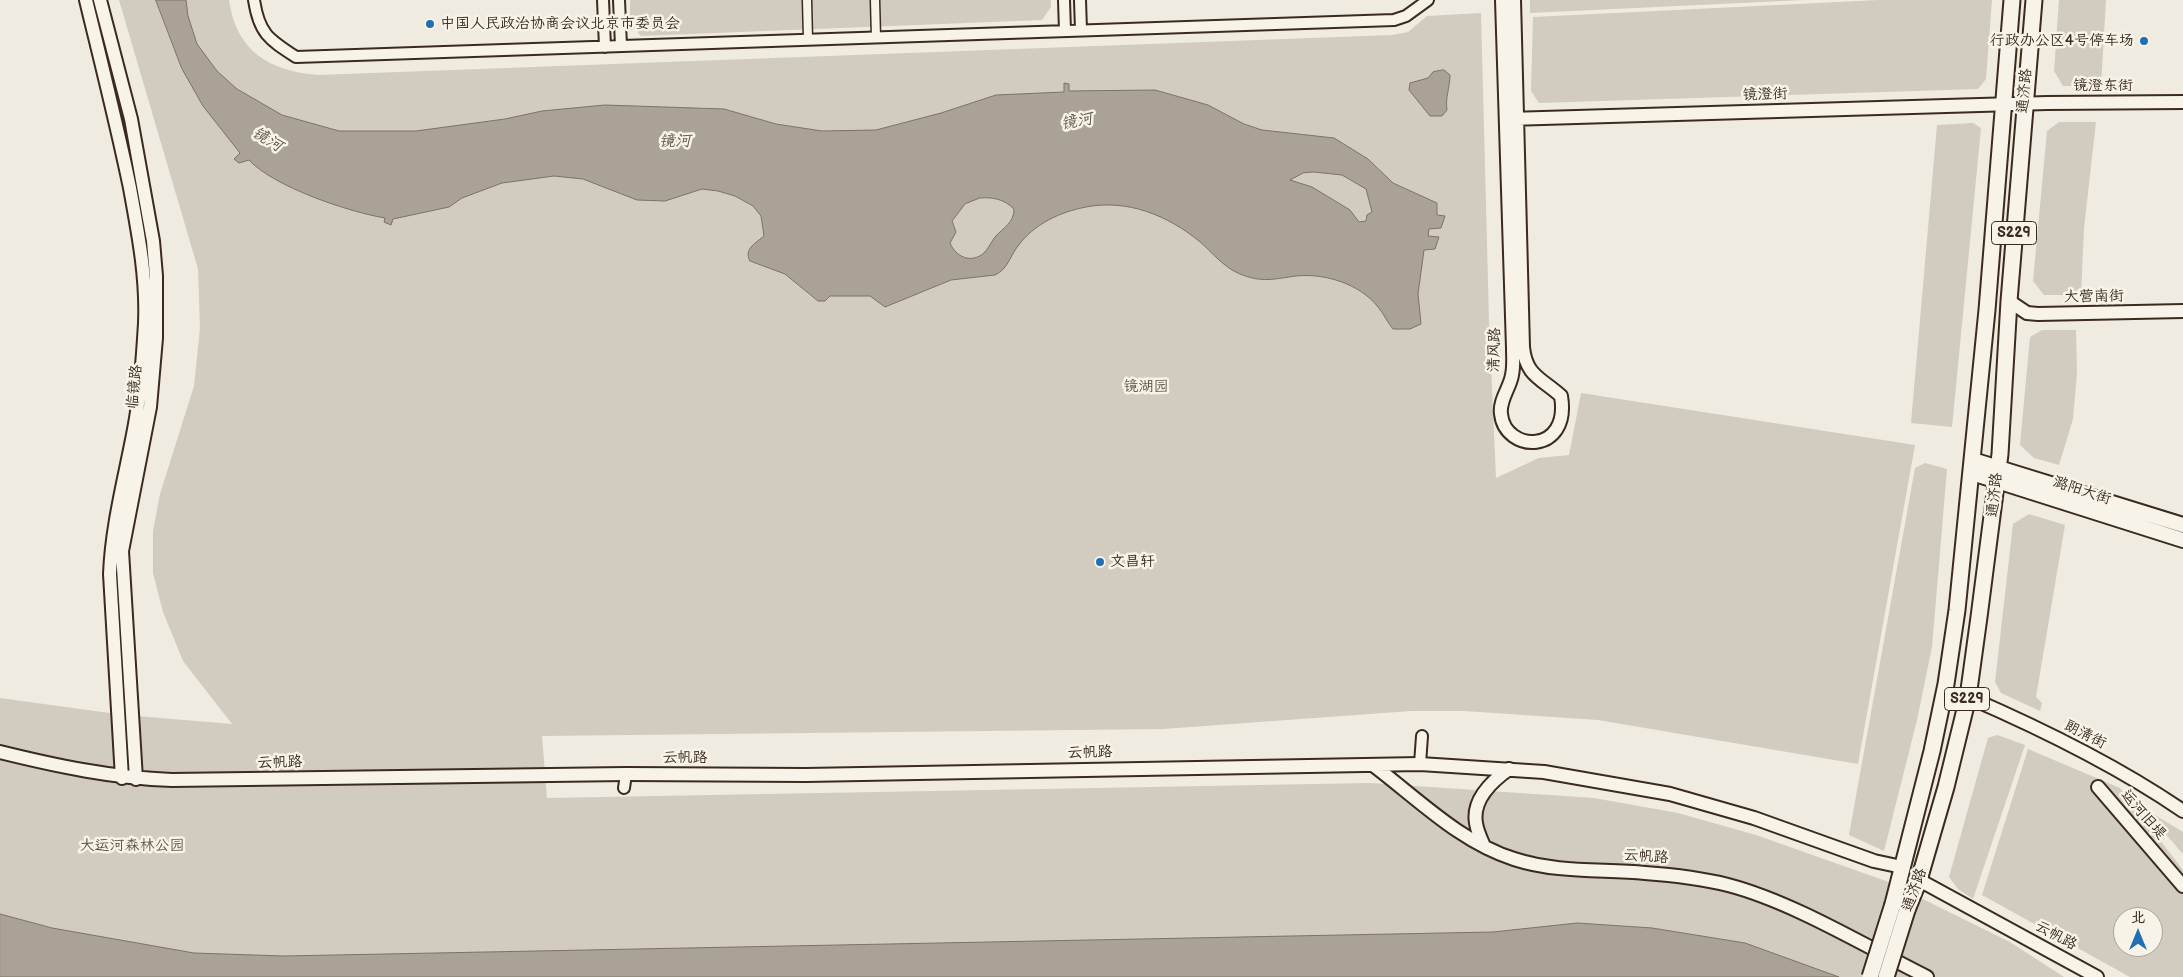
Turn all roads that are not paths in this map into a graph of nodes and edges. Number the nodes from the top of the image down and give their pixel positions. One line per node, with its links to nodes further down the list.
1 (86, 0): 38 (street, 临镜路)
2 (100, 0): 39 (street, 临镜路)
3 (254, 0): 19 (street)
4 (603, 0): 19 (street)
5 (620, 0): 20 (street)
6 (806, 0): 18 (street)
7 (875, 0): 17 (street)
8 (1064, 0): 16 (street)
9 (1080, 0): 15 (street)
10 (1428, 0): 15 (street)
11 (1502, 0): 24 (street, 清风路)
12 (1514, 0): 24 (street, 清风路)
13 (2012, 0): 23 (main road, 通济路 / S229)
14 (2034, 0): 22 (main road, 通济路 / S229)
15 (1082, 30): 16 (street)
16 (1065, 31): 17 (street)
17 (876, 37): 18 (street)
18 (808, 39): 20 (street)
19 (605, 46): 20 (street)
20 (621, 46)
21 (2183, 102): 22 (street, 镜澄东街)
22 (2024, 104): 23 (street, 镜澄街); 25 (main road, 通济路 / S229)
23 (2002, 106): 24 (street, 镜澄街); 27 (main road, 通济路 / S229)
24 (1511, 119): 24 (street, 清风路)
25 (2009, 301): 26 (street, 大营南街); 28 (main road, 通济路 / S229)
26 (2183, 311)
27 (1972, 466): 28 (main road, 潞阳大街); 44 (main road, 通济路 / S229)
28 (1998, 474): 29 (main road, 潞阳大街); 30 (main road, 潞阳大街); 31 (main road, 通济路 / S229)
29 (2183, 525)
30 (2183, 540)
31 (1968, 698): 42 (street, 朗清街); 45 (main road, 通济路 / S229)
32 (1422, 736): 35 (street)
33 (0, 752): 38 (street, 云帆路)
34 (1374, 764): 35 (street, 云帆路); 37 (street, 云帆路); 43 (street, 云帆路)
35 (1420, 764): 36 (street, 云帆路)
36 (1509, 769): 43 (street); 44 (street, 云帆路)
37 (626, 774): 39 (street, 云帆路); 41 (street)
38 (122, 778): 39 (street, 云帆路)
39 (136, 779)
40 (2098, 787): 46 (street, 运河旧堤)
41 (624, 788)
42 (2183, 811)
43 (1484, 846): 49 (street, 云帆路)
44 (1902, 867): 47 (main road, 通济路 / S229, bridge)
45 (1919, 880): 48 (main road, 通济路 / S229, bridge); 50 (street, 云帆路)
46 (2183, 886)
47 (1870, 977)
48 (1886, 977)
49 (1927, 977)
50 (2098, 977)

